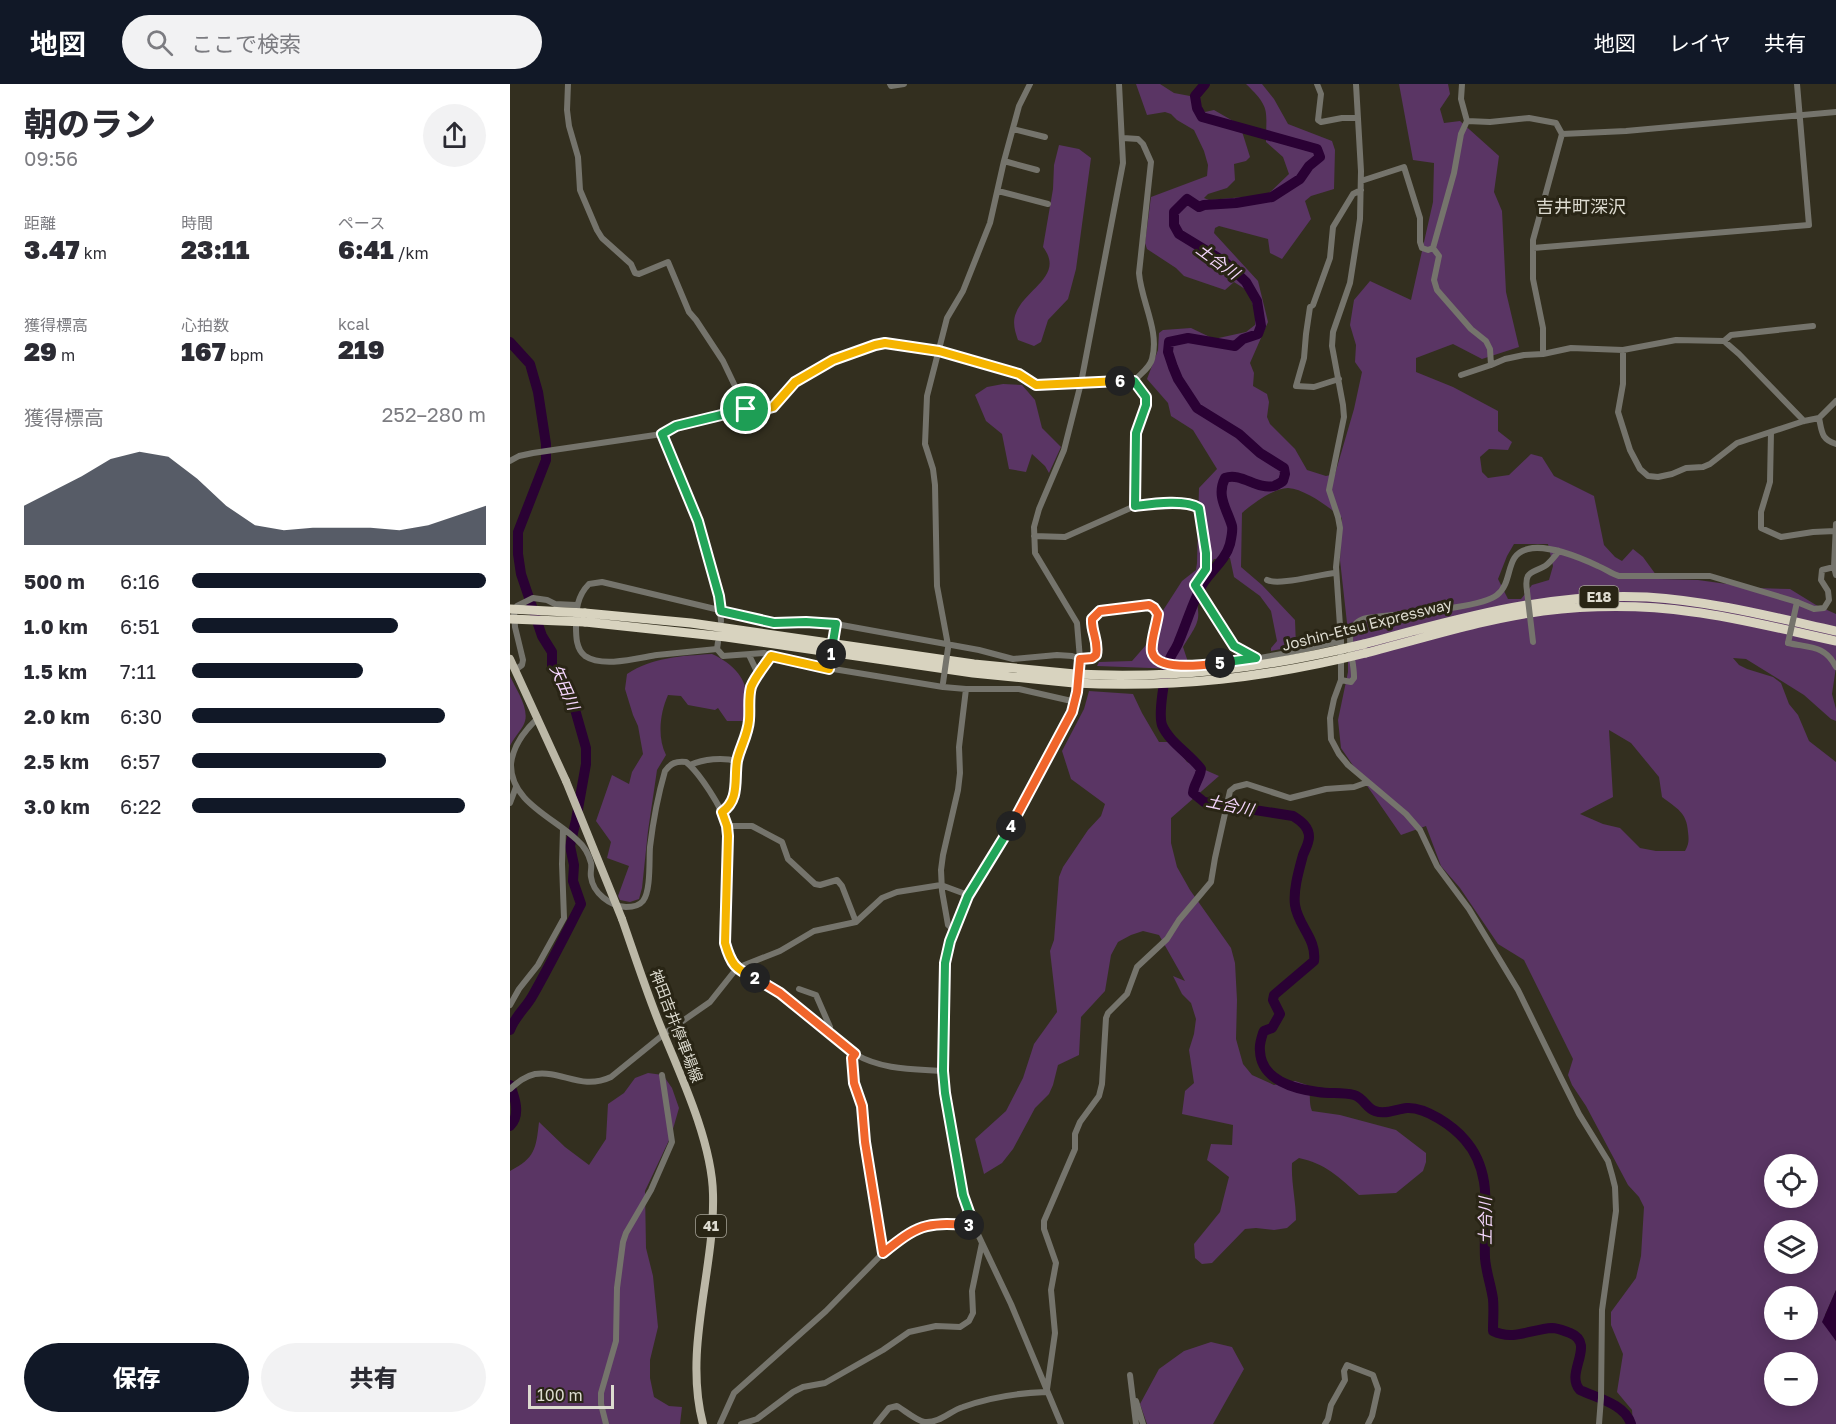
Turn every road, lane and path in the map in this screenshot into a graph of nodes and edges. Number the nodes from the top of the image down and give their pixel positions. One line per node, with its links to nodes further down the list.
1 (568, 84): 37 (street)
2 (890, 84): 3 (street)
3 (904, 84)
4 (1030, 84): 14 (street)
5 (1119, 84): 17 (street)
6 (1317, 84): 12 (street)
7 (1356, 84): 12 (street)
8 (1462, 84): 13 (street)
9 (1797, 84): 11 (street)
10 (1836, 112): 11 (street)
11 (1800, 116): 15 (street); 25 (street)
12 (1358, 117): 20 (street)
13 (1467, 121): 15 (street); 24 (street)
14 (1013, 129): 16 (street); 18 (street)
15 (1562, 134): 25 (street)
16 (1045, 136)
17 (1122, 138): 34 (street); 35 (street)
18 (1004, 161): 19 (street); 21 (street)
19 (1037, 170)
20 (1361, 181): 22 (street); 24 (street)
21 (998, 190): 23 (street); 29 (street)
22 (1361, 190): 33 (street); 33 (street)
23 (1048, 204)
24 (1433, 248): 31 (street)
25 (1533, 248): 30 (street)
26 (1813, 326): 27 (street)
27 (1724, 341): 28 (street); 39 (street)
28 (1623, 350): 30 (street); 40 (street)
29 (939, 351): 35 (street); 37 (street); 65 (street)
30 (1544, 354): 31 (street)
31 (1491, 365): 32 (street)
32 (1461, 375)
33 (1339, 379): 50 (street)
34 (1134, 381): 35 (street); 44 (street)
35 (1082, 383): 47 (street)
36 (1836, 401): 38 (street)
37 (746, 409): 41 (street)
38 (1819, 418): 39 (street); 42 (street)
39 (1804, 421): 40 (street)
40 (1771, 432): 46 (street)
41 (662, 434): 43 (street); 56 (street)
42 (1836, 444)
43 (510, 461)
44 (1135, 506): 47 (street); 69 (street)
45 (1836, 524): 46 (street)
46 (1835, 531): 49 (street)
47 (1034, 536): 71 (street)
48 (1559, 551): 53 (street); 64 (street, bridge); 76 (street)
49 (1834, 567): 51 (street); 53 (street)
50 (1336, 573): 52 (street); 62 (street)
51 (1836, 574)
52 (1267, 580)
53 (1797, 602): 73 (street, bridge)
54 (576, 605): 56 (street); 67 (street); 74 (street)
55 (510, 609): 57 (highway, Joshin-Etsu Expressway / E18, bridge)
56 (721, 611): 59 (street); 60 (street)
57 (585, 617): 58 (highway, Joshin-Etsu Expressway / E18, bridge); 66 (highway, Joshin-Etsu Expressway / E18, bridge)
58 (510, 619)
59 (721, 621)
60 (835, 626): 65 (street); 72 (street, bridge)
61 (1836, 631): 66 (highway, Joshin-Etsu Expressway / E18)
62 (1341, 641): 69 (street); 76 (street)
63 (1836, 641): 66 (highway, Joshin-Etsu Expressway / E18)
64 (1533, 642)
65 (948, 646): 71 (street); 77 (street, bridge)
66 (1365, 648)
67 (749, 655): 68 (street); 75 (street)
68 (771, 656): 72 (street); 75 (street)
69 (1256, 658): 71 (street)
70 (510, 659): 74 (main road, 神田吉井停車場線 / 41)
71 (1080, 659): 79 (street)
72 (830, 667): 77 (street)
73 (1836, 667)
74 (515, 670): 80 (main road, 神田吉井停車場線 / 41)
75 (759, 676): 81 (street)
76 (1341, 680): 83 (street)
77 (943, 685): 78 (street)
78 (966, 689): 79 (street); 89 (street)
79 (1076, 702): 90 (street)
80 (538, 718): 84 (street); 97 (main road, 神田吉井停車場線 / 41, bridge)
81 (737, 761): 82 (street); 86 (street)
82 (690, 765): 86 (street); 88 (street)
83 (1368, 782): 106 (street); 118 (street)
84 (516, 788): 85 (street); 88 (street)
85 (510, 803)
86 (722, 812): 87 (street)
87 (727, 826): 91 (street); 93 (street)
88 (566, 831): 95 (street)
89 (941, 885): 90 (street); 91 (street); 92 (street)
90 (968, 896): 92 (street)
91 (856, 922): 93 (street)
92 (954, 930): 99 (street)
93 (737, 968): 96 (street); 97 (street)
94 (799, 989): 96 (street)
95 (510, 1005)
96 (827, 1032): 98 (street)
97 (664, 1034): 101 (street); 109 (main road, 神田吉井停車場線 / 41)
98 (855, 1054): 99 (street); 104 (street)
99 (943, 1071): 102 (street)
100 (662, 1075): 108 (street)
101 (510, 1089)
102 (974, 1226): 103 (street); 104 (street)
103 (982, 1243): 106 (street); 111 (street)
104 (883, 1253): 110 (street)
105 (1130, 1375): 107 (street)
106 (1046, 1392): 112 (street); 113 (street)
107 (1133, 1395): 114 (street); 115 (street)
108 (606, 1424)
109 (703, 1424)
110 (722, 1424)
111 (741, 1424)
112 (876, 1424)
113 (1061, 1424)
114 (1136, 1424)
115 (1143, 1424)
116 (1325, 1424): 117 (street)
117 (1368, 1424)
118 (1599, 1424)

